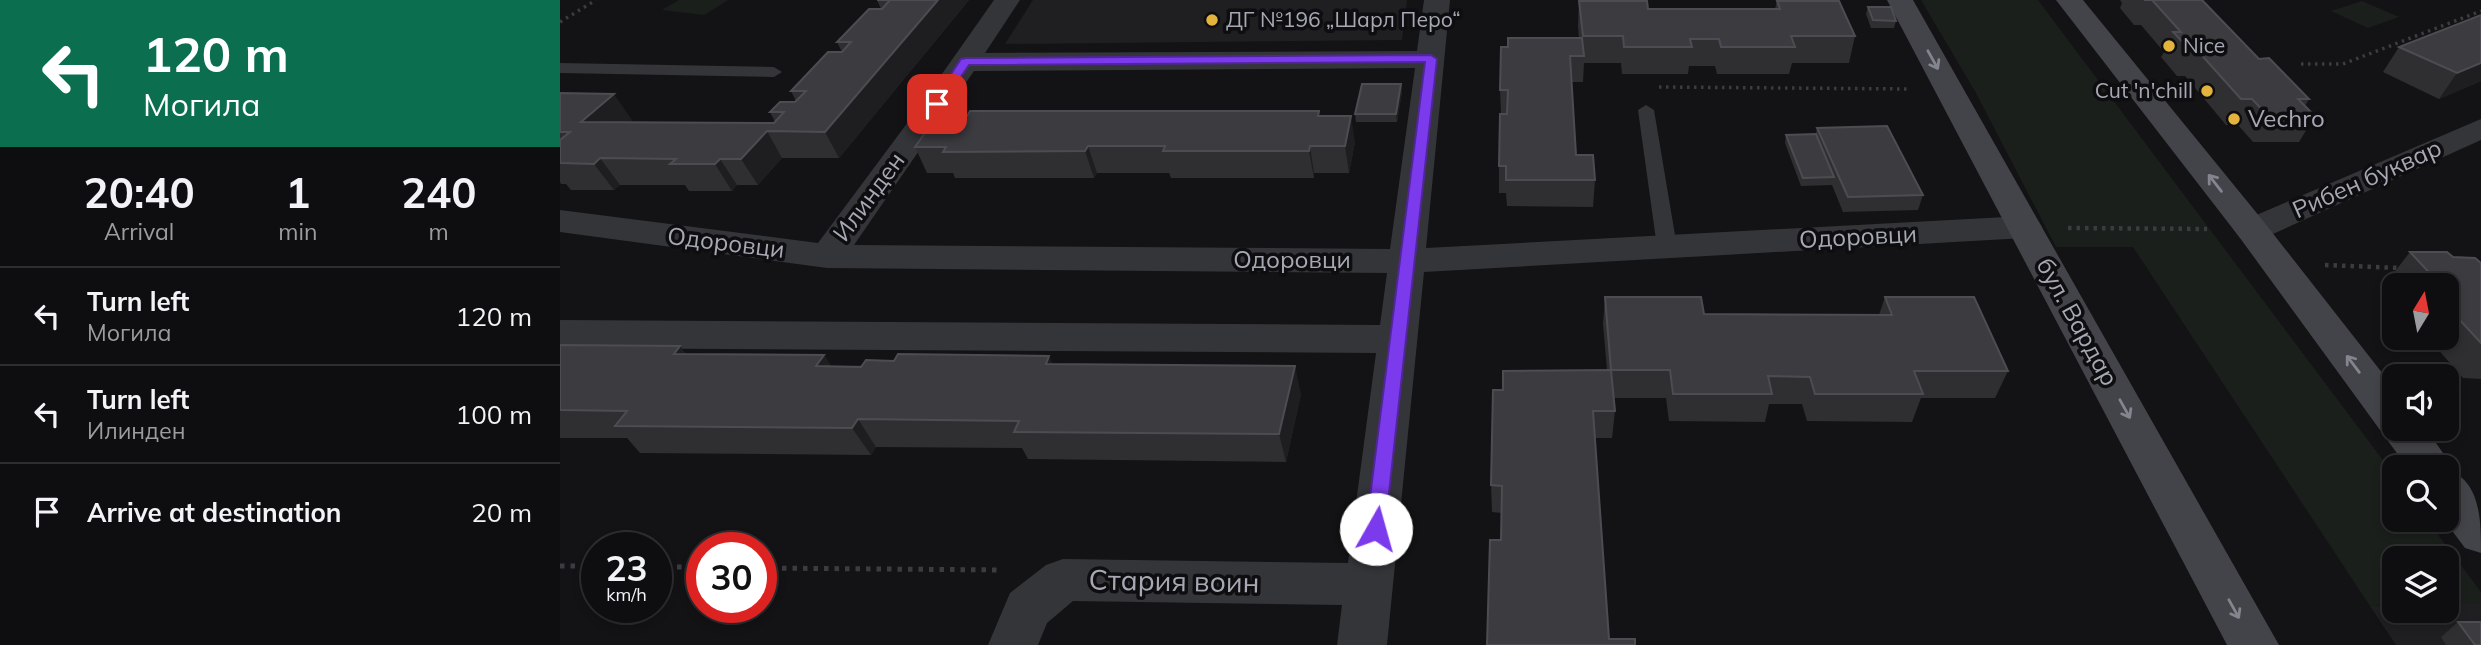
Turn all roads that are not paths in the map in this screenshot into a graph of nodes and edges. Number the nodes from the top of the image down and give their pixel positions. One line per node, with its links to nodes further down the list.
1 (1007, 0): 6 (street, Илинден)
2 (1437, 0): 5 (street)
3 (1900, 0): 12 (street, бул. Вардар, one-way to 12)
4 (2069, 0): 13 (street, one-way to 4)
5 (1431, 59): 6 (street); 16 (street)
6 (966, 62): 15 (street, Илинден)
7 (560, 68): 8 (lane)
8 (774, 72)
9 (1646, 110): 14 (lane)
10 (2481, 128): 13 (street, Рибен буквар)
11 (560, 221): 15 (street, Одоровци)
12 (2025, 227): 14 (street, Одоровци); 27 (street, бул. Вардар, one-way to 27)
13 (2252, 230): 19 (street, one-way to 13)
14 (1667, 247): 16 (street, Одоровци)
15 (827, 256): 16 (street, Одоровци)
16 (1407, 261): 18 (street)
17 (560, 334): 18 (street)
18 (1397, 339): 24 (street)
19 (2382, 402)
20 (2411, 441): 21 (street)
21 (2422, 455)
22 (2459, 505): 23 (street)
23 (2481, 534)
24 (1370, 584): 25 (street, Стария воин); 26 (street)
25 (1013, 645)
26 (1362, 645)
27 (2254, 645)

